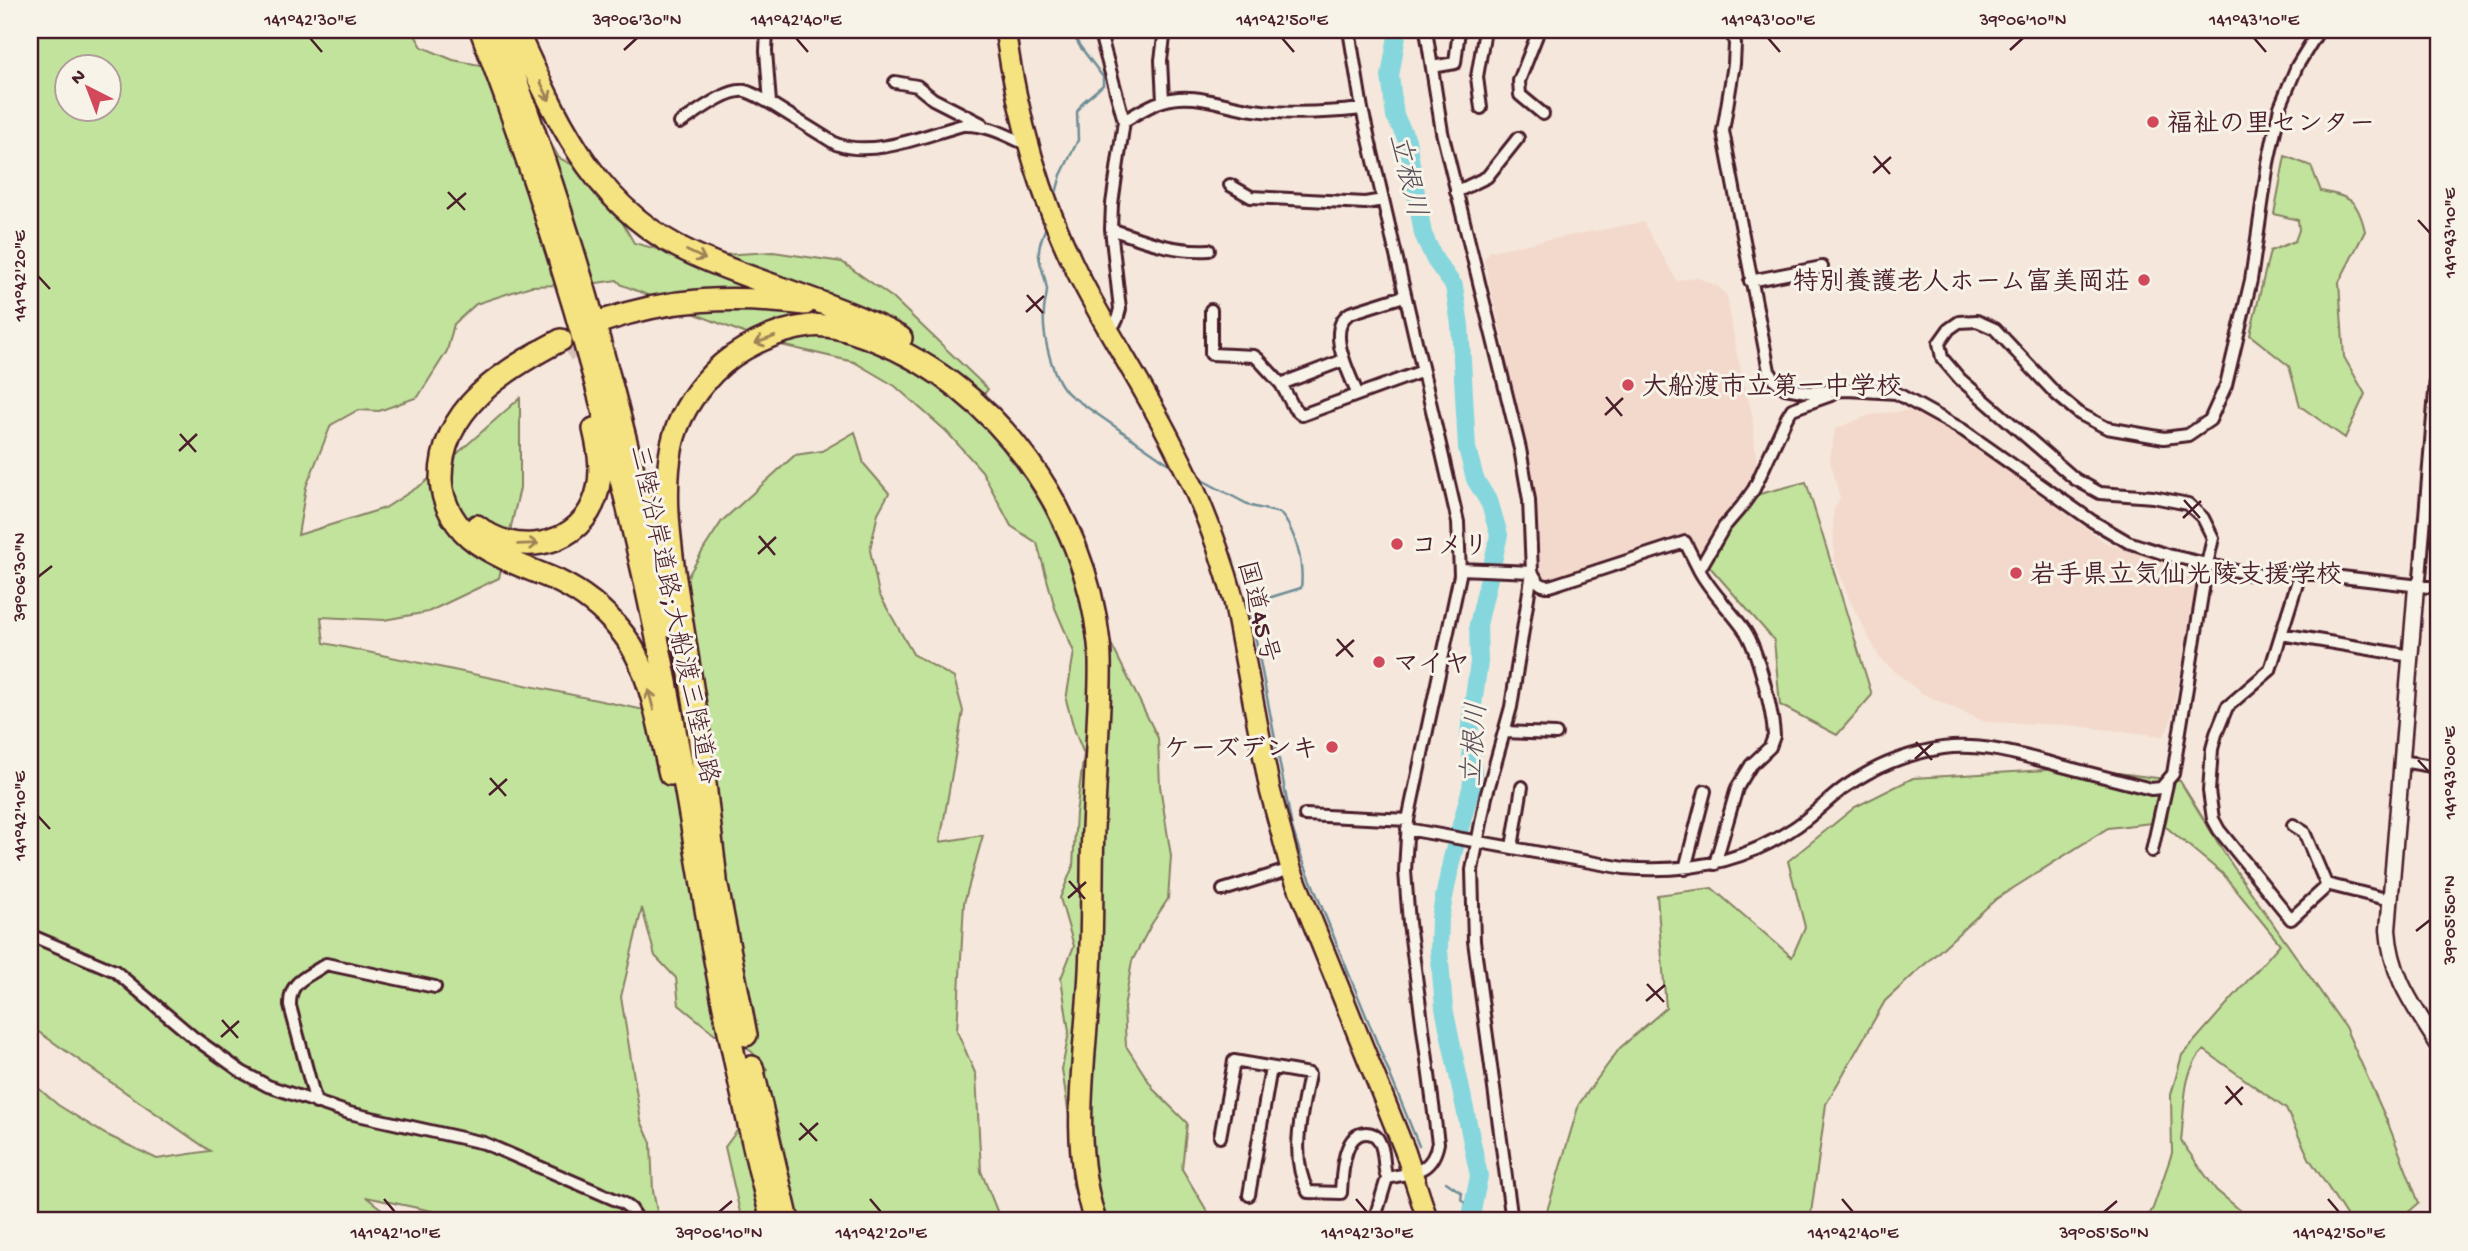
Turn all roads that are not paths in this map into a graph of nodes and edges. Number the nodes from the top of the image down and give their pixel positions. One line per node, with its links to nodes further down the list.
1 (481, 30): 30 (highway, 三陸沿岸道路;大船渡三陸道路)
2 (498, 30): 71 (highway, 三陸沿岸道路;大船渡三陸道路)
3 (516, 30): 37 (highway, one-way to 37)
4 (767, 30): 18 (street)
5 (1005, 30): 26 (highway, 国道45号)
6 (1099, 30): 22 (street)
7 (1166, 30): 17 (street)
8 (1349, 30): 20 (street)
9 (1426, 30): 15 (street)
10 (1459, 30): 15 (street)
11 (1485, 30): 19 (street)
12 (1539, 30): 21 (street)
13 (1732, 30): 34 (street)
14 (2319, 30): 46 (street)
15 (1432, 67): 28 (street)
16 (895, 82): 24 (street)
17 (1163, 101): 20 (street); 22 (street)
18 (770, 103): 23 (street); 24 (street)
19 (1481, 108)
20 (1362, 109): 29 (street)
21 (1543, 114)
22 (1124, 121): 31 (street)
23 (680, 123)
24 (988, 127): 26 (street)
25 (1518, 138): 28 (street)
26 (1028, 145): 39 (highway, 国道45号)
27 (1230, 185): 29 (street)
28 (1456, 192): 49 (street)
29 (1383, 200): 35 (street)
30 (542, 202): 71 (highway, 三陸沿岸道路;大船渡三陸道路); 71 (highway, one-way to 30)
31 (1111, 229): 32 (street); 39 (street)
32 (1209, 250)
33 (1822, 267): 34 (street)
34 (1750, 281): 44 (street)
35 (1404, 296): 41 (street); 42 (street)
36 (1211, 310): 43 (street)
37 (845, 321): 38 (highway); 71 (highway, one-way to 71); 88 (highway)
38 (604, 327)
39 (1109, 331): 69 (highway, 国道45号)
40 (2438, 355): 51 (street)
41 (1344, 360): 43 (street); 45 (street)
42 (1423, 371): 45 (street); 47 (street)
43 (1281, 384): 45 (street)
44 (1848, 390): 46 (street); 48 (street)
45 (1357, 393)
46 (2207, 564): 50 (street); 59 (street)
47 (1460, 569): 49 (street); 63 (street)
48 (1699, 570): 49 (street); 68 (street)
49 (1528, 572): 55 (street)
50 (2300, 574): 51 (street); 53 (street)
51 (2416, 587): 52 (street); 54 (street)
52 (2438, 588)
53 (2281, 634): 54 (street); 72 (street)
54 (2411, 656): 57 (street)
55 (1505, 732): 56 (street); 65 (street)
56 (1556, 734)
57 (2401, 761): 58 (street); 74 (street)
58 (2438, 767)
59 (2167, 784): 67 (street); 68 (street)
60 (1522, 787): 66 (street)
61 (1704, 791): 70 (street)
62 (1305, 815): 63 (street)
63 (1407, 824): 65 (street); 81 (street)
64 (2293, 825): 72 (street)
65 (1473, 840): 66 (street); 91 (street)
66 (1512, 847): 70 (street)
67 (2152, 851)
68 (1715, 864): 70 (street)
69 (1290, 869): 73 (street); 81 (highway, 国道45号)
70 (1685, 869)
71 (709, 881): 83 (highway, 三陸沿岸道路;大船渡三陸道路)
72 (2326, 884): 74 (street)
73 (1223, 890)
74 (2390, 900): 77 (street)
75 (30, 935): 79 (street)
76 (435, 987): 79 (street)
77 (2438, 1045)
78 (1271, 1068): 80 (street); 82 (street); 84 (street)
79 (316, 1103): 85 (street)
80 (1220, 1137)
81 (1412, 1173): 82 (street); 90 (highway, 国道45号)
82 (1387, 1178): 89 (street)
83 (771, 1186): 86 (highway, 三陸沿岸道路;大船渡三陸道路); 87 (highway, 三陸沿岸道路;大船渡三陸道路)
84 (1249, 1195)
85 (639, 1221)
86 (772, 1221)
87 (788, 1221)
88 (1096, 1221)
89 (1374, 1221)
90 (1427, 1221)
91 (1513, 1221)

